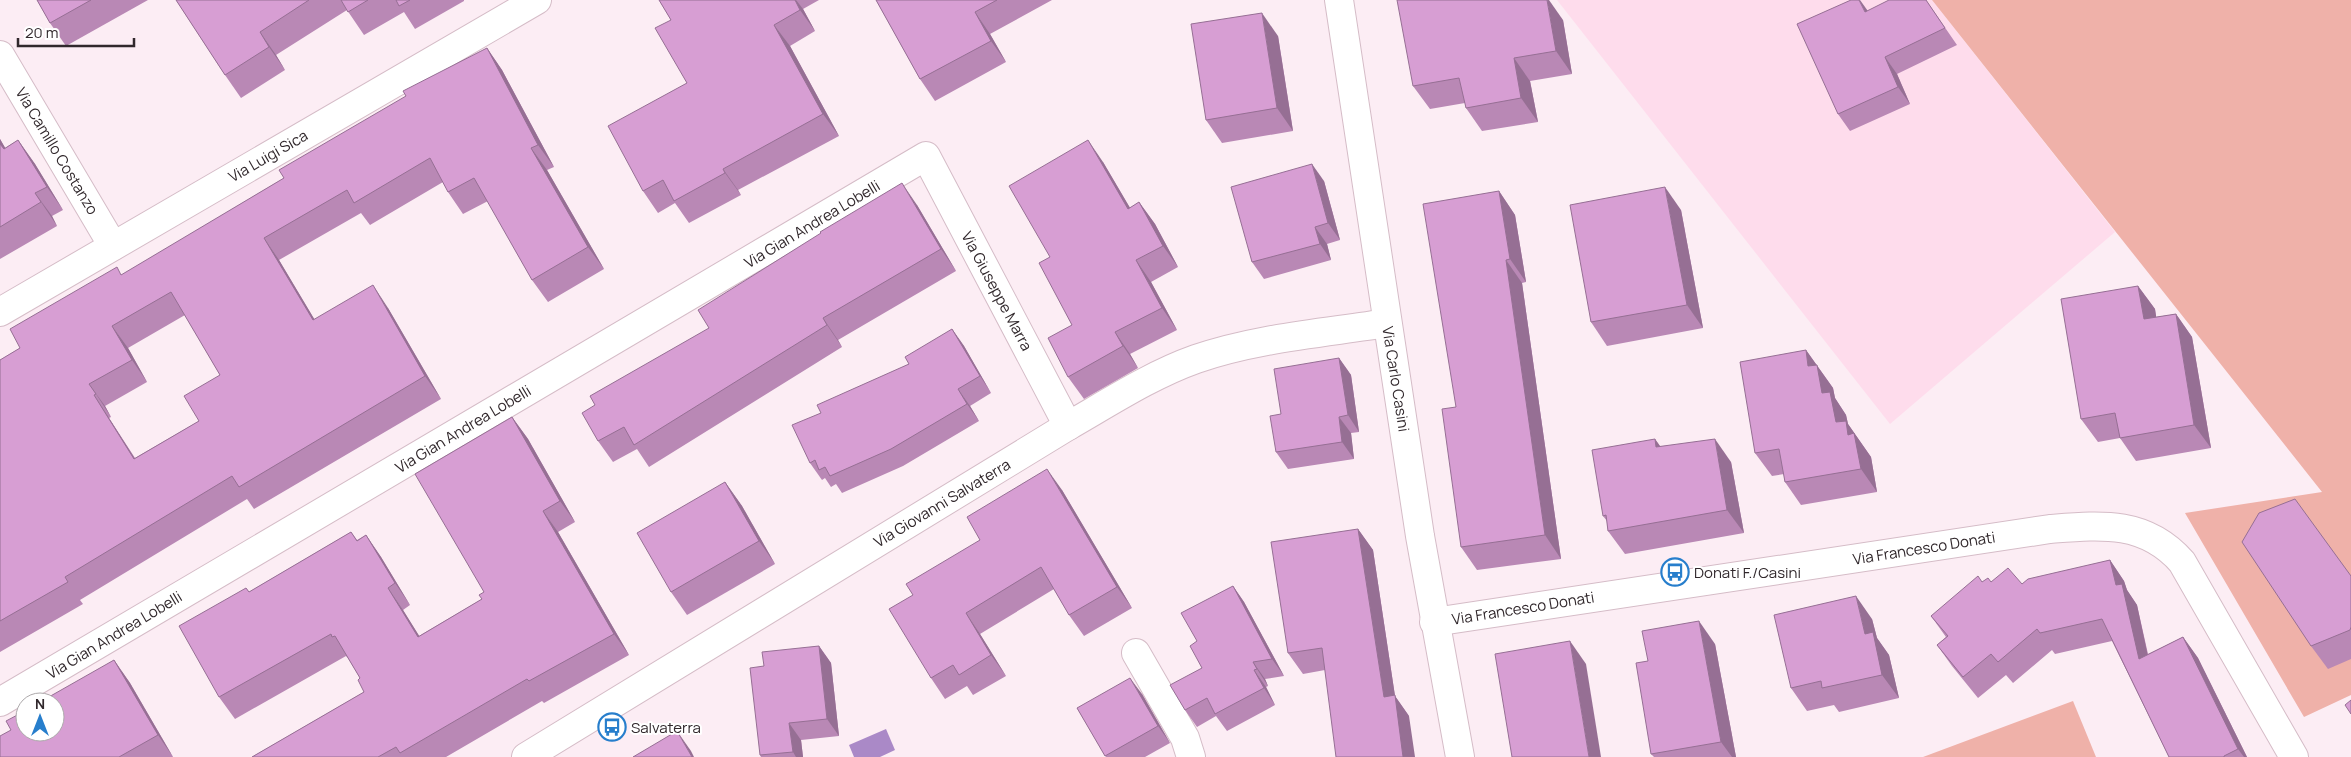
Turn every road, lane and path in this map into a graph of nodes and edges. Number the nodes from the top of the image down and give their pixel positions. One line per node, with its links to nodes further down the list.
1 (537, 0): 5 (street, Via Luigi Sica)
2 (1339, 0): 7 (street, Via Carlo Casini)
3 (0, 55): 5 (street, Via Camillo Costanzo)
4 (926, 156): 8 (street, Via Giuseppe Marra); 11 (street, Via Gian Andrea Lobelli)
5 (114, 246): 6 (street, Via Luigi Sica)
6 (0, 312)
7 (1387, 323): 8 (street, Via Giovanni Salvaterra); 9 (street, Via Carlo Casini)
8 (1068, 426): 12 (street, Via Giovanni Salvaterra)
9 (1434, 622): 14 (street, Via Carlo Casini); 15 (street, Via Francesco Donati)
10 (1136, 654): 13 (street)
11 (0, 702)
12 (526, 757)
13 (1191, 757)
14 (1460, 757)
15 (2294, 757)

